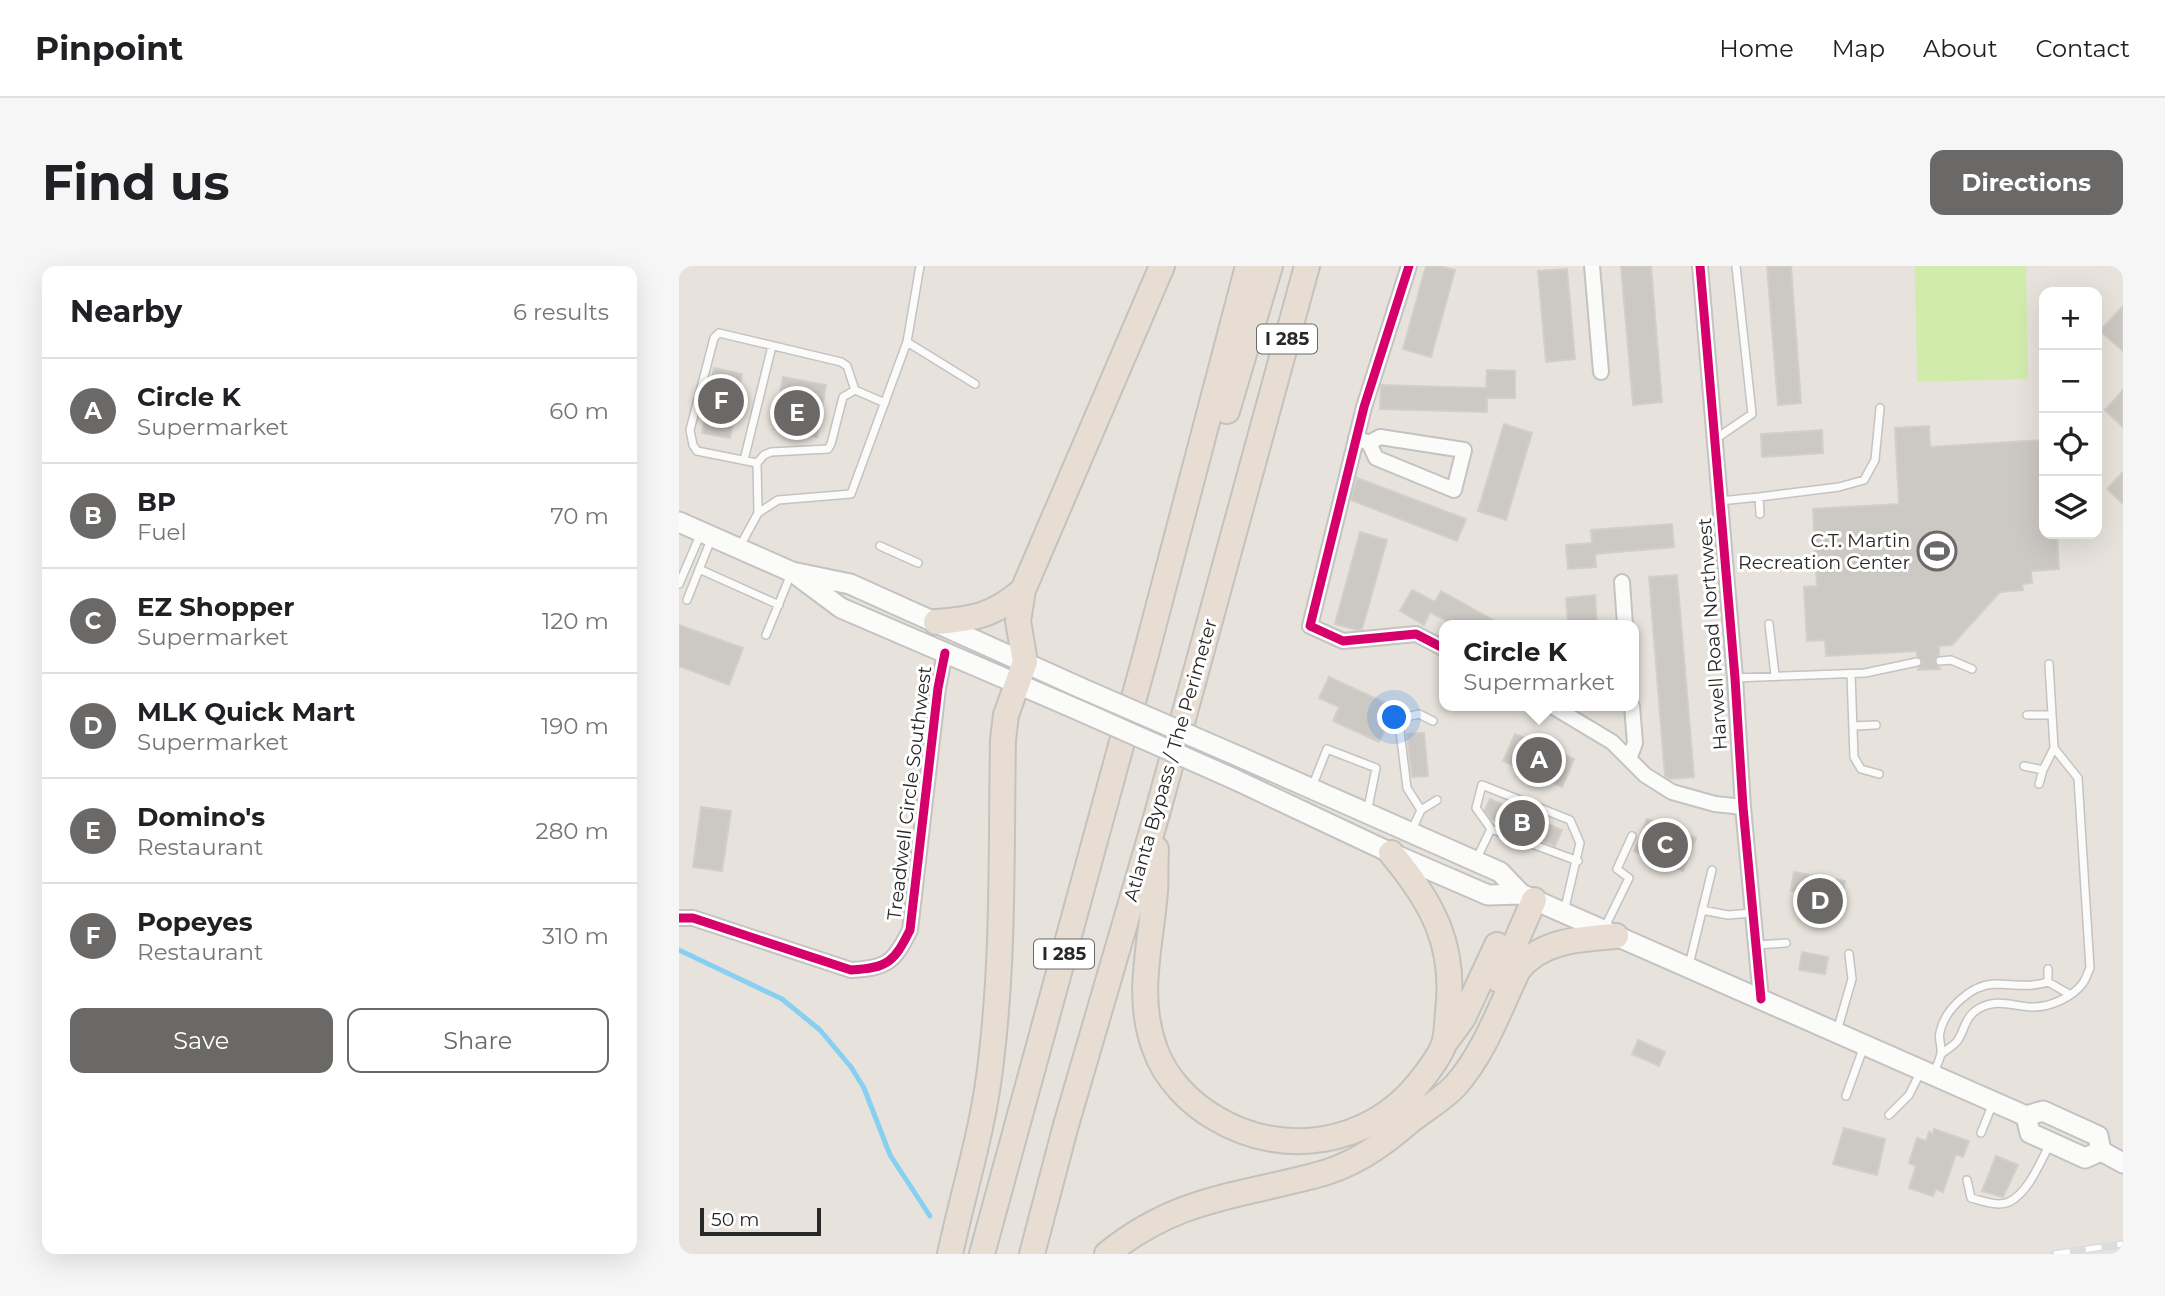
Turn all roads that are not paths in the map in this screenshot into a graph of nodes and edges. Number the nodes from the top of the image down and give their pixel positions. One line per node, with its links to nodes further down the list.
1 (920, 266): 10 (lane)
2 (1162, 266): 34 (highway)
3 (1248, 266): 43 (highway, I 285)
4 (1270, 266): 43 (highway)
5 (1307, 266): 70 (highway, Atlanta Bypass / The Perimeter / I 285)
6 (1409, 266): 17 (street)
7 (1591, 266): 12 (street)
8 (1700, 266): 18 (street, Harwell Road Northwest)
9 (1736, 266): 18 (lane)
10 (907, 342): 13 (lane); 15 (lane)
11 (772, 346): 14 (lane); 19 (lane); 19 (lane)
12 (1601, 372)
13 (975, 384)
14 (855, 390): 15 (lane); 20 (lane)
15 (885, 402): 23 (lane)
16 (1880, 408): 21 (lane)
17 (1362, 440): 17 (street); 41 (street)
18 (1714, 440): 22 (street, Harwell Road Northwest)
19 (744, 460): 20 (lane)
20 (757, 463): 23 (lane)
21 (1759, 497): 22 (lane); 24 (lane)
22 (1720, 500): 51 (street, Harwell Road Northwest)
23 (758, 513): 28 (lane)
24 (1760, 514)
25 (679, 522): 26 (main road)
26 (707, 534): 28 (main road); 30 (lane); 33 (lane)
27 (880, 547): 29 (lane)
28 (739, 548): 31 (main road)
29 (918, 563)
30 (699, 569): 35 (lane); 36 (lane)
31 (792, 572): 36 (lane); 38 (main road); 42 (main road)
32 (1622, 582): 37 (street)
33 (679, 584)
34 (1023, 590): 38 (highway); 48 (highway)
35 (687, 600)
36 (779, 605): 40 (lane)
37 (1625, 620)
38 (936, 622): 48 (main road)
39 (1769, 624): 50 (lane)
40 (766, 635)
41 (1439, 646)
42 (945, 653): 48 (main road); 82 (street, Treadwell Circle Southwest)
43 (1146, 654): 108 (highway, I 285)
44 (1940, 661): 47 (lane)
45 (1917, 662): 49 (lane)
46 (2049, 664): 55 (lane)
47 (1972, 669)
48 (1021, 673): 65 (main road, bridge); 74 (main road, bridge); 107 (highway)
49 (1851, 674): 50 (lane); 58 (lane)
50 (1775, 675): 51 (lane)
51 (1735, 678): 67 (street, Harwell Road Northwest)
52 (1560, 711): 60 (street)
53 (1632, 711): 60 (street)
54 (2028, 715): 55 (lane)
55 (2052, 715): 59 (lane)
56 (1433, 721): 68 (lane)
57 (1876, 724): 58 (lane)
58 (1853, 726): 63 (lane)
59 (2054, 748): 62 (lane); 90 (lane)
60 (1629, 759): 67 (street)
61 (2024, 766): 62 (lane)
62 (2043, 770): 64 (lane)
63 (1879, 774)
64 (2039, 784)
65 (1311, 789): 69 (main road); 69 (lane)
66 (1437, 800): 68 (lane)
67 (1743, 807): 81 (street, Harwell Road Northwest)
68 (1421, 810): 72 (lane)
69 (1367, 813): 72 (main road)
70 (1157, 814): 93 (highway); 109 (highway, Atlanta Bypass / The Perimeter / I 285)
71 (1490, 829): 75 (lane); 76 (lane); 76 (lane)
72 (1411, 832): 75 (main road)
73 (1632, 836): 83 (lane)
74 (1391, 853): 78 (main road); 93 (highway)
75 (1476, 861): 78 (main road)
76 (1578, 861): 80 (lane)
77 (1712, 870): 79 (lane)
78 (1527, 897): 80 (main road); 93 (highway); 101 (highway)
79 (1702, 910): 81 (lane); 87 (lane)
80 (1564, 913): 83 (main road)
81 (1752, 913): 85 (street, Harwell Road Northwest)
82 (679, 918)
83 (1610, 933): 87 (main road); 101 (highway)
84 (1786, 943): 85 (lane)
85 (1754, 945): 91 (street, Harwell Road Northwest)
86 (1849, 954): 92 (lane)
87 (1688, 967): 91 (main road)
88 (2048, 969): 89 (lane)
89 (2048, 982): 90 (lane); 95 (lane)
90 (2069, 994): 95 (lane)
91 (1761, 999): 92 (main road)
92 (1836, 1033): 94 (main road)
93 (1444, 1043)
94 (1864, 1045): 96 (main road); 97 (lane)
95 (1941, 1054): 96 (lane)
96 (1927, 1072): 98 (main road); 99 (lane)
97 (1846, 1096)
98 (1993, 1102): 100 (main road); 102 (lane)
99 (1889, 1115)
100 (2026, 1116): 103 (main road); 104 (main road)
101 (1412, 1119): 110 (highway)
102 (1981, 1133)
103 (2050, 1143): 104 (main road); 106 (lane)
104 (2101, 1151): 105 (main road)
105 (2123, 1163)
106 (1967, 1180)
107 (950, 1254)
108 (982, 1254)
109 (1032, 1254)
110 (1107, 1254)

